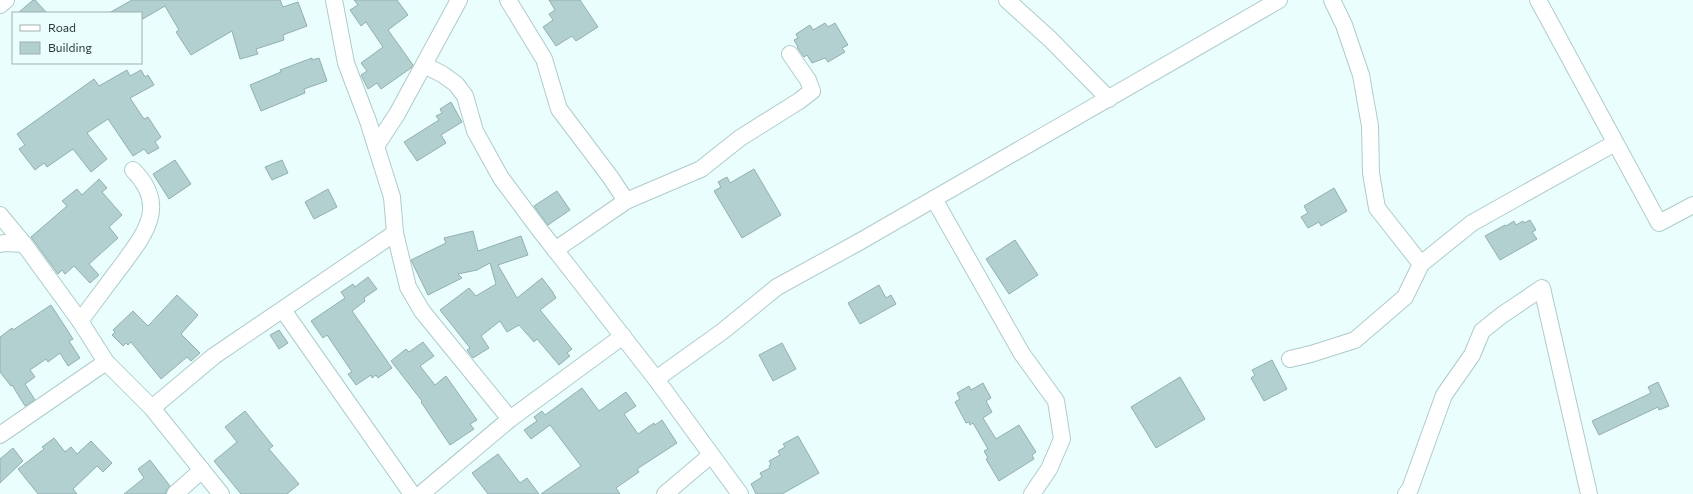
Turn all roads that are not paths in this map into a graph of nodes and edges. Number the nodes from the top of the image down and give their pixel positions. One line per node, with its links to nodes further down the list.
1 (6, 0): 9 (street)
2 (334, 0): 14 (street)
3 (459, 0): 11 (street)
4 (508, 0): 17 (street)
5 (1007, 0): 12 (street)
6 (1279, 0): 12 (street)
7 (1332, 0): 24 (street)
8 (1538, 0): 13 (street)
9 (0, 6)
10 (790, 54): 17 (street)
11 (424, 65): 14 (street); 23 (street)
12 (1108, 99): 16 (street)
13 (1615, 143): 18 (street); 24 (street)
14 (376, 146): 20 (street)
15 (133, 170): 26 (street)
16 (934, 199): 30 (street); 42 (street)
17 (626, 201): 23 (street)
18 (1693, 205)
19 (0, 215): 22 (street)
20 (395, 233): 25 (street); 32 (street)
21 (0, 244): 22 (street)
22 (24, 244): 26 (street)
23 (555, 250): 27 (street)
24 (1421, 264): 28 (street)
25 (283, 310): 31 (street); 38 (street)
26 (80, 321): 29 (street)
27 (623, 336): 30 (street); 32 (street)
28 (1290, 359)
29 (106, 362): 31 (street); 33 (street)
30 (656, 379): 34 (street)
31 (152, 408): 35 (street)
32 (510, 419): 39 (street)
33 (0, 436)
34 (711, 456): 40 (street); 41 (street)
35 (202, 470): 36 (street); 37 (street)
36 (175, 494)
37 (222, 494)
38 (412, 494)
39 (421, 494)
40 (665, 494)
41 (740, 494)
42 (1032, 494)
43 (1406, 494): 44 (street)
44 (1589, 494)

